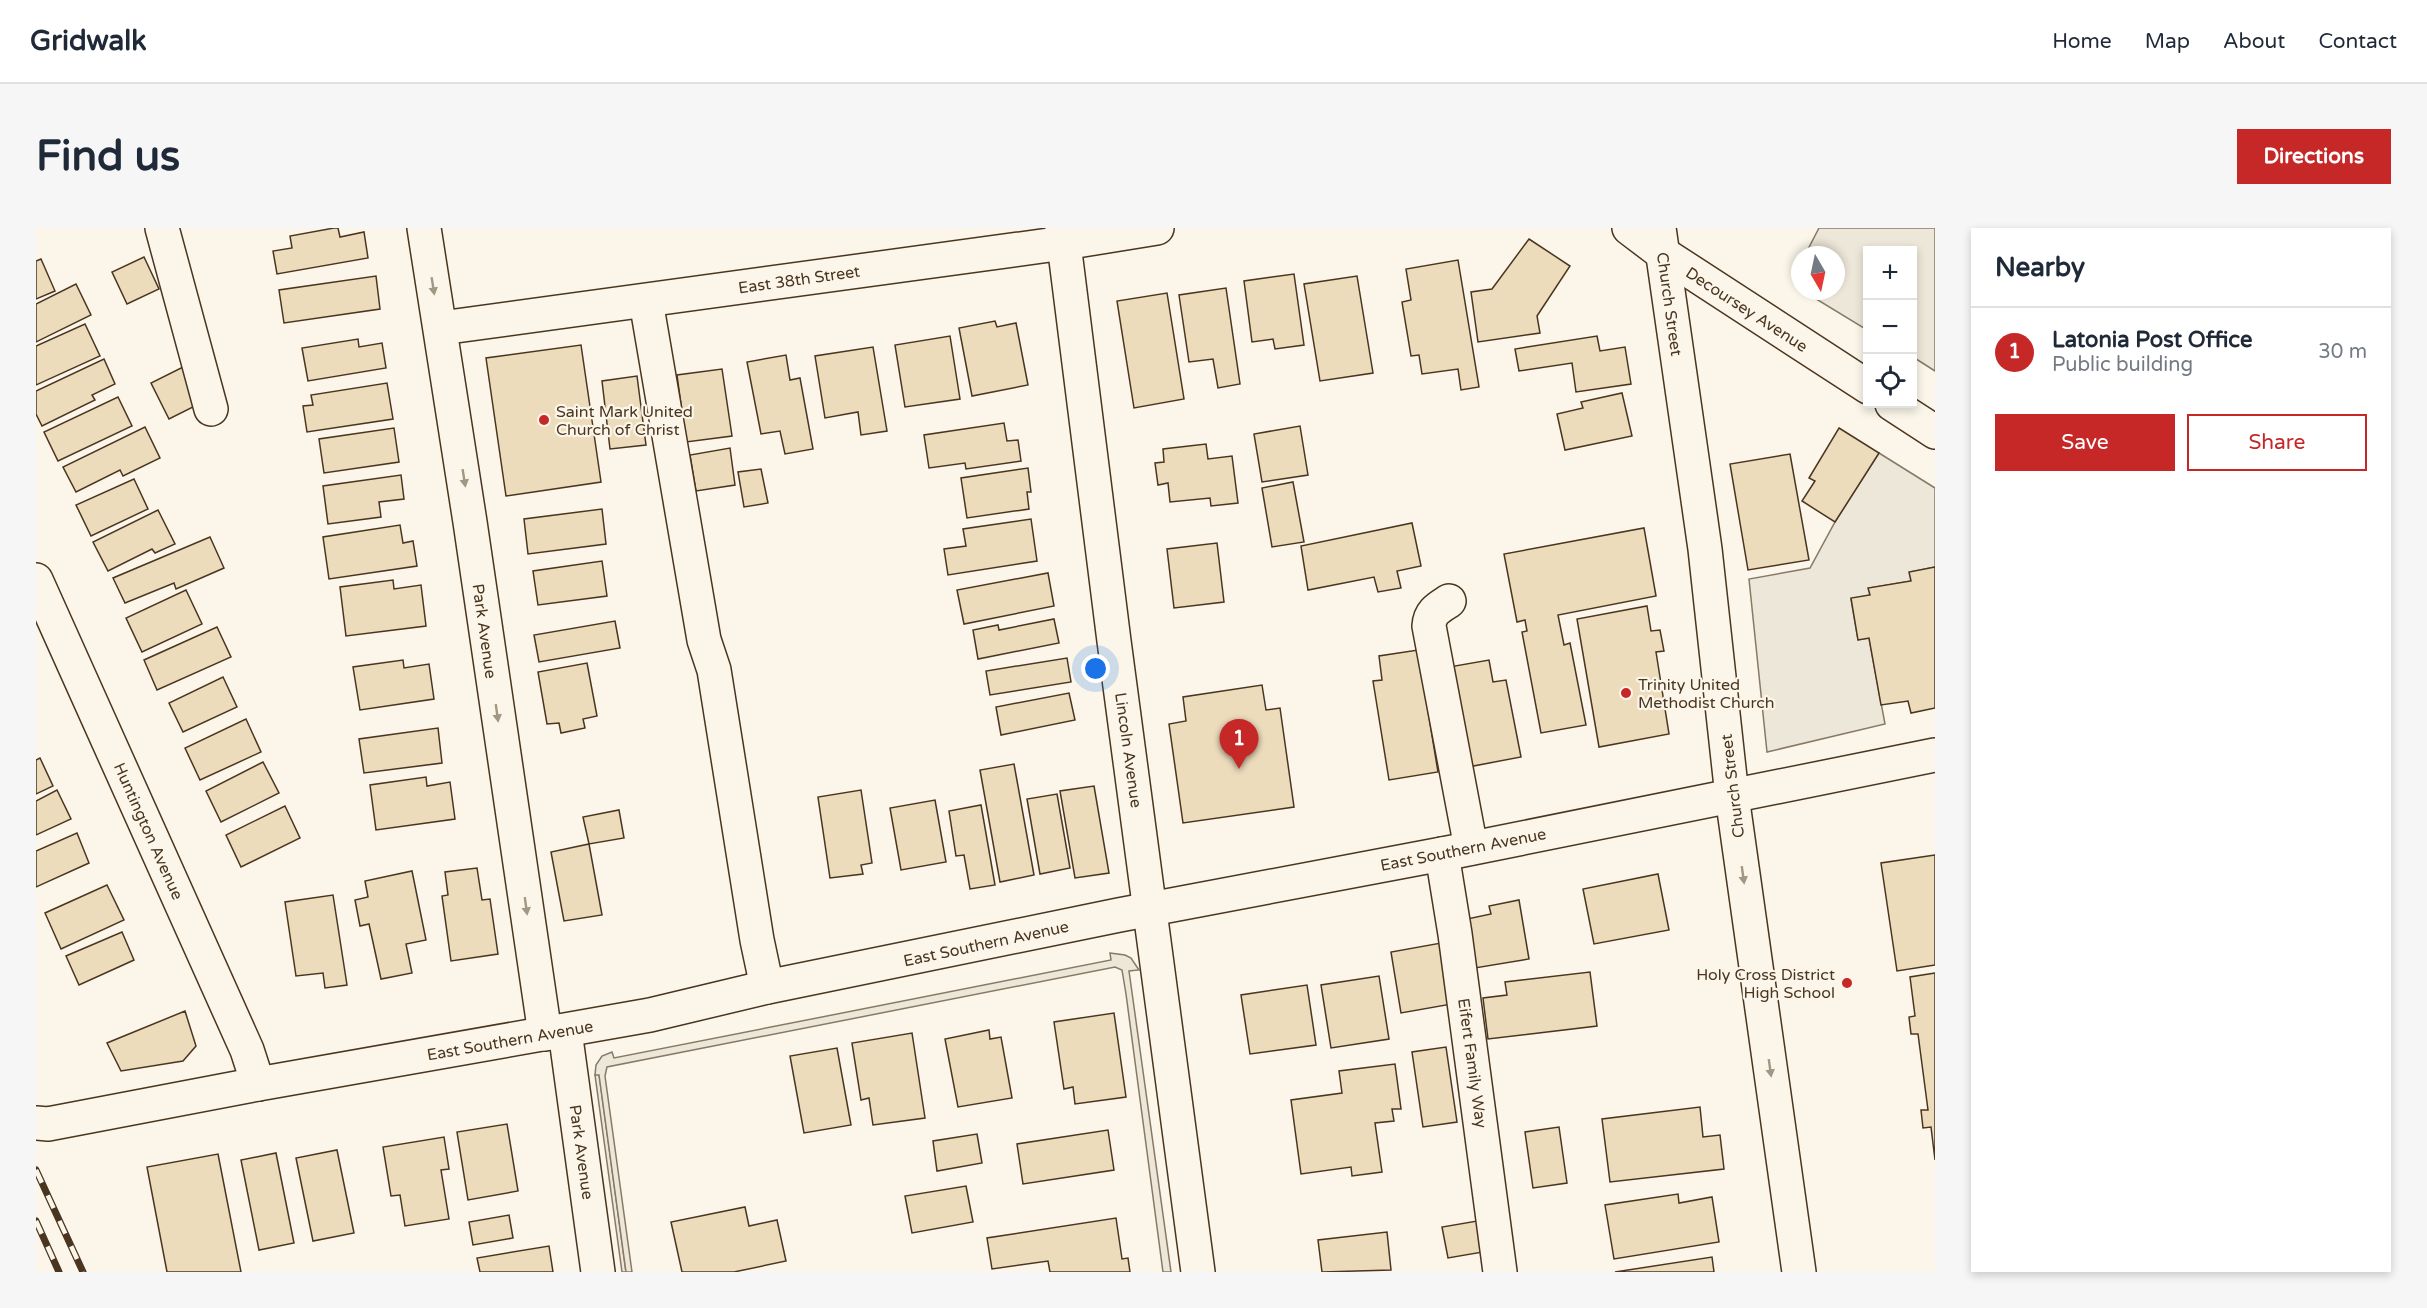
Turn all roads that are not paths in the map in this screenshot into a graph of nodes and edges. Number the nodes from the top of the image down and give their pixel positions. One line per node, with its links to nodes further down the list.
1 (162, 228): 11 (street)
2 (424, 228): 8 (street, Park Avenue, one-way to 8)
3 (1156, 228): 5 (street, East 38th Street)
4 (1629, 228): 6 (street, Decoursey Avenue)
5 (1063, 235): 7 (street, East 38th Street); 18 (street, Lincoln Avenue)
6 (1660, 241): 9 (street, Decoursey Avenue); 16 (street, Church Street)
7 (646, 301): 8 (street, East 38th Street); 19 (street)
8 (441, 328): 20 (street, Park Avenue, one-way to 20)
9 (1863, 383)
10 (1898, 408): 12 (street)
11 (211, 409)
12 (1935, 432)
13 (36, 580): 21 (street, Huntington Avenue)
14 (1449, 601): 17 (street, Eifert Family Way)
15 (1935, 755): 16 (street, East Southern Avenue)
16 (1732, 796): 17 (street, East Southern Avenue); 26 (street, Church Street, one-way to 26)
17 (1456, 851): 18 (street, East Southern Avenue); 25 (street, Eifert Family Way)
18 (1150, 910): 19 (street, East Southern Avenue); 24 (street, Lincoln Avenue)
19 (767, 987): 20 (street, East Southern Avenue)
20 (555, 1033): 21 (street, East Southern Avenue); 23 (street, Park Avenue)
21 (258, 1084): 22 (street, East Southern Avenue)
22 (36, 1123)
23 (598, 1272)
24 (1198, 1272)
25 (1500, 1272)
26 (1799, 1272)

